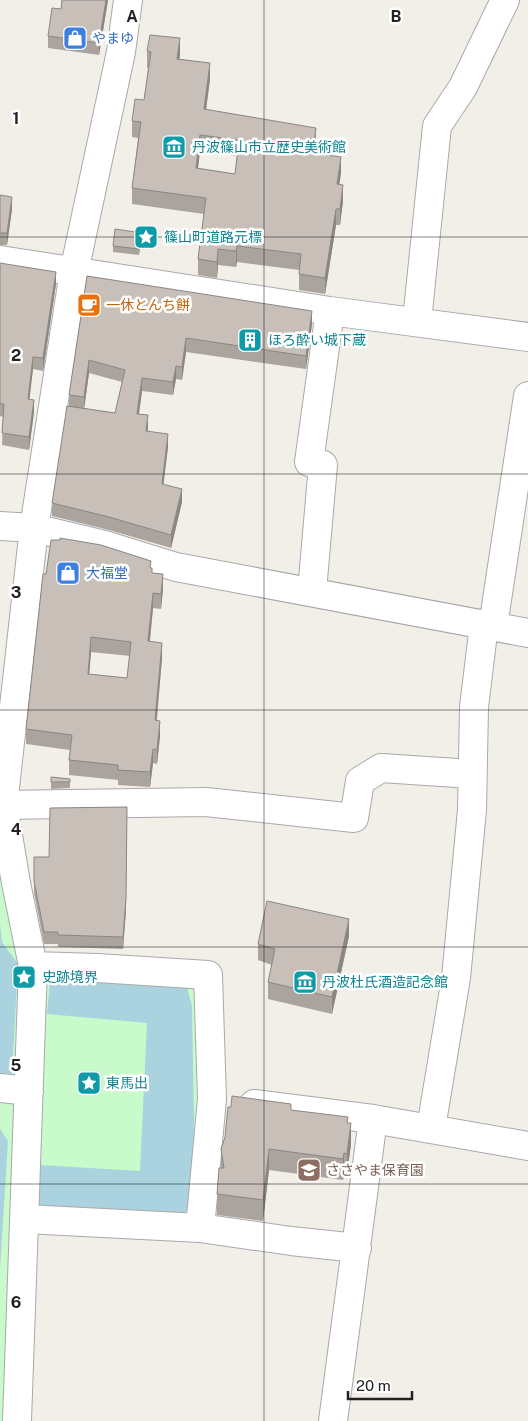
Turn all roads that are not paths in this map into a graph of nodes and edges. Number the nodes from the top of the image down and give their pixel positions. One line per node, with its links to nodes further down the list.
1 (128, 0): 4 (street)
2 (505, 0): 6 (street)
3 (0, 260): 4 (street)
4 (74, 272): 5 (street); 11 (street)
5 (330, 311): 6 (street); 12 (street)
6 (417, 321): 7 (street)
7 (528, 337)
8 (528, 396): 9 (street)
9 (522, 483): 13 (street)
10 (0, 526): 11 (street)
11 (34, 528): 12 (street); 16 (street)
12 (312, 591): 13 (street)
13 (488, 626): 14 (street); 15 (street)
14 (528, 632)
15 (472, 774): 16 (street); 22 (street)
16 (1, 805): 17 (street)
17 (33, 966): 19 (street); 20 (street)
18 (0, 1088): 19 (street)
19 (29, 1091): 24 (street)
20 (212, 1099): 21 (street); 25 (street)
21 (374, 1119): 22 (street); 26 (street)
22 (431, 1128): 23 (street)
23 (528, 1146)
24 (25, 1218): 25 (street); 27 (street)
25 (200, 1228): 26 (street)
26 (357, 1248): 28 (street)
27 (17, 1421)
28 (333, 1421)

